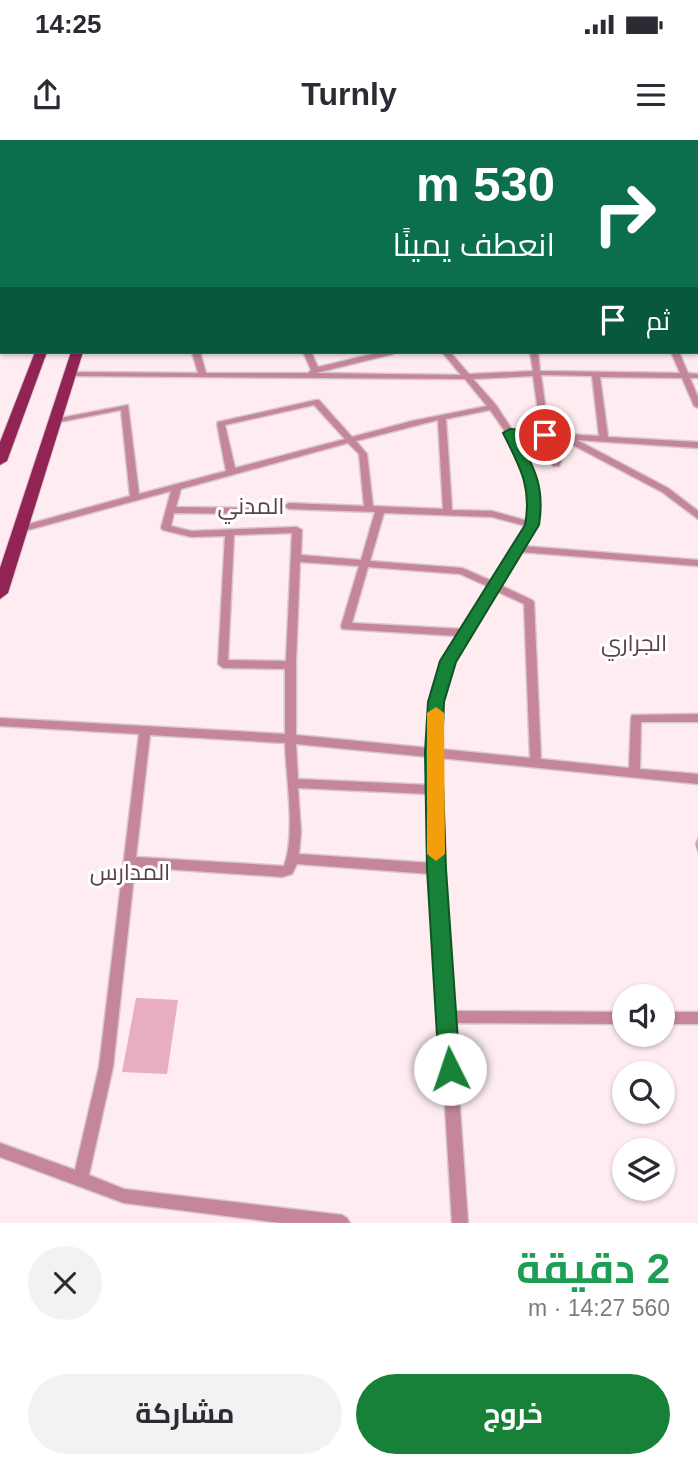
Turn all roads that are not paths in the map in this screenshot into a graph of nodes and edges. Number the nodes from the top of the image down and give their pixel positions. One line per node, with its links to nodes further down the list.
1 (40, 354): 27 (main road)
2 (76, 354): 11 (main road)
3 (197, 354): 13 (street)
4 (308, 354): 9 (street)
5 (383, 354): 9 (street)
6 (448, 354): 16 (street)
7 (534, 354): 10 (street)
8 (676, 354): 14 (street)
9 (313, 373): 13 (street); 16 (street)
10 (537, 373): 12 (street); 16 (street); 22 (street)
11 (70, 374): 13 (street); 20 (main road)
12 (596, 374): 14 (street); 25 (street)
13 (204, 375)
14 (685, 375): 15 (street); 17 (street)
15 (698, 376)
16 (467, 377): 18 (street)
17 (698, 406)
18 (493, 407): 19 (street); 21 (street)
19 (442, 417): 24 (street); 37 (street)
20 (55, 421): 31 (street); 40 (main road)
21 (510, 433): 22 (street); 39 (street)
22 (545, 435): 23 (street)
23 (567, 438): 25 (street); 28 (street); 38 (street)
24 (350, 439): 29 (street); 29 (street); 34 (street)
25 (604, 440): 26 (street)
26 (698, 445)
27 (0, 461)
28 (556, 464)
29 (231, 472): 30 (street)
30 (177, 486): 31 (street); 33 (street)
31 (135, 498): 40 (street)
32 (289, 506): 34 (street)
33 (171, 510): 35 (street); 41 (street)
34 (369, 510): 36 (street)
35 (260, 511)
36 (380, 511): 37 (street); 45 (street)
37 (448, 511): 39 (street)
38 (698, 516)
39 (532, 525): 42 (street)
40 (20, 529): 47 (main road)
41 (230, 533): 43 (street); 49 (street)
42 (517, 550): 44 (street); 46 (street)
43 (296, 558): 45 (street); 49 (street)
44 (698, 563)
45 (365, 564): 46 (street); 48 (street)
46 (494, 587): 48 (street); 55 (street)
47 (0, 593)
48 (464, 633): 54 (street)
49 (292, 665): 53 (street)
50 (698, 718): 56 (street)
51 (0, 722): 52 (street)
52 (145, 731): 53 (street); 61 (street)
53 (289, 739): 54 (street); 58 (street)
54 (433, 752): 55 (street); 59 (street)
55 (536, 762): 56 (street)
56 (634, 772): 57 (street)
57 (698, 779)
58 (292, 783): 59 (street); 60 (street)
59 (434, 790): 62 (street)
60 (292, 859): 61 (street); 62 (street)
61 (130, 863): 68 (street)
62 (437, 869): 63 (street)
63 (446, 1017): 64 (street); 71 (street)
64 (612, 1018)
65 (675, 1018): 66 (street)
66 (698, 1018)
67 (0, 1150): 68 (street)
68 (80, 1181): 69 (street)
69 (280, 1219): 70 (street)
70 (342, 1223)
71 (460, 1223)

